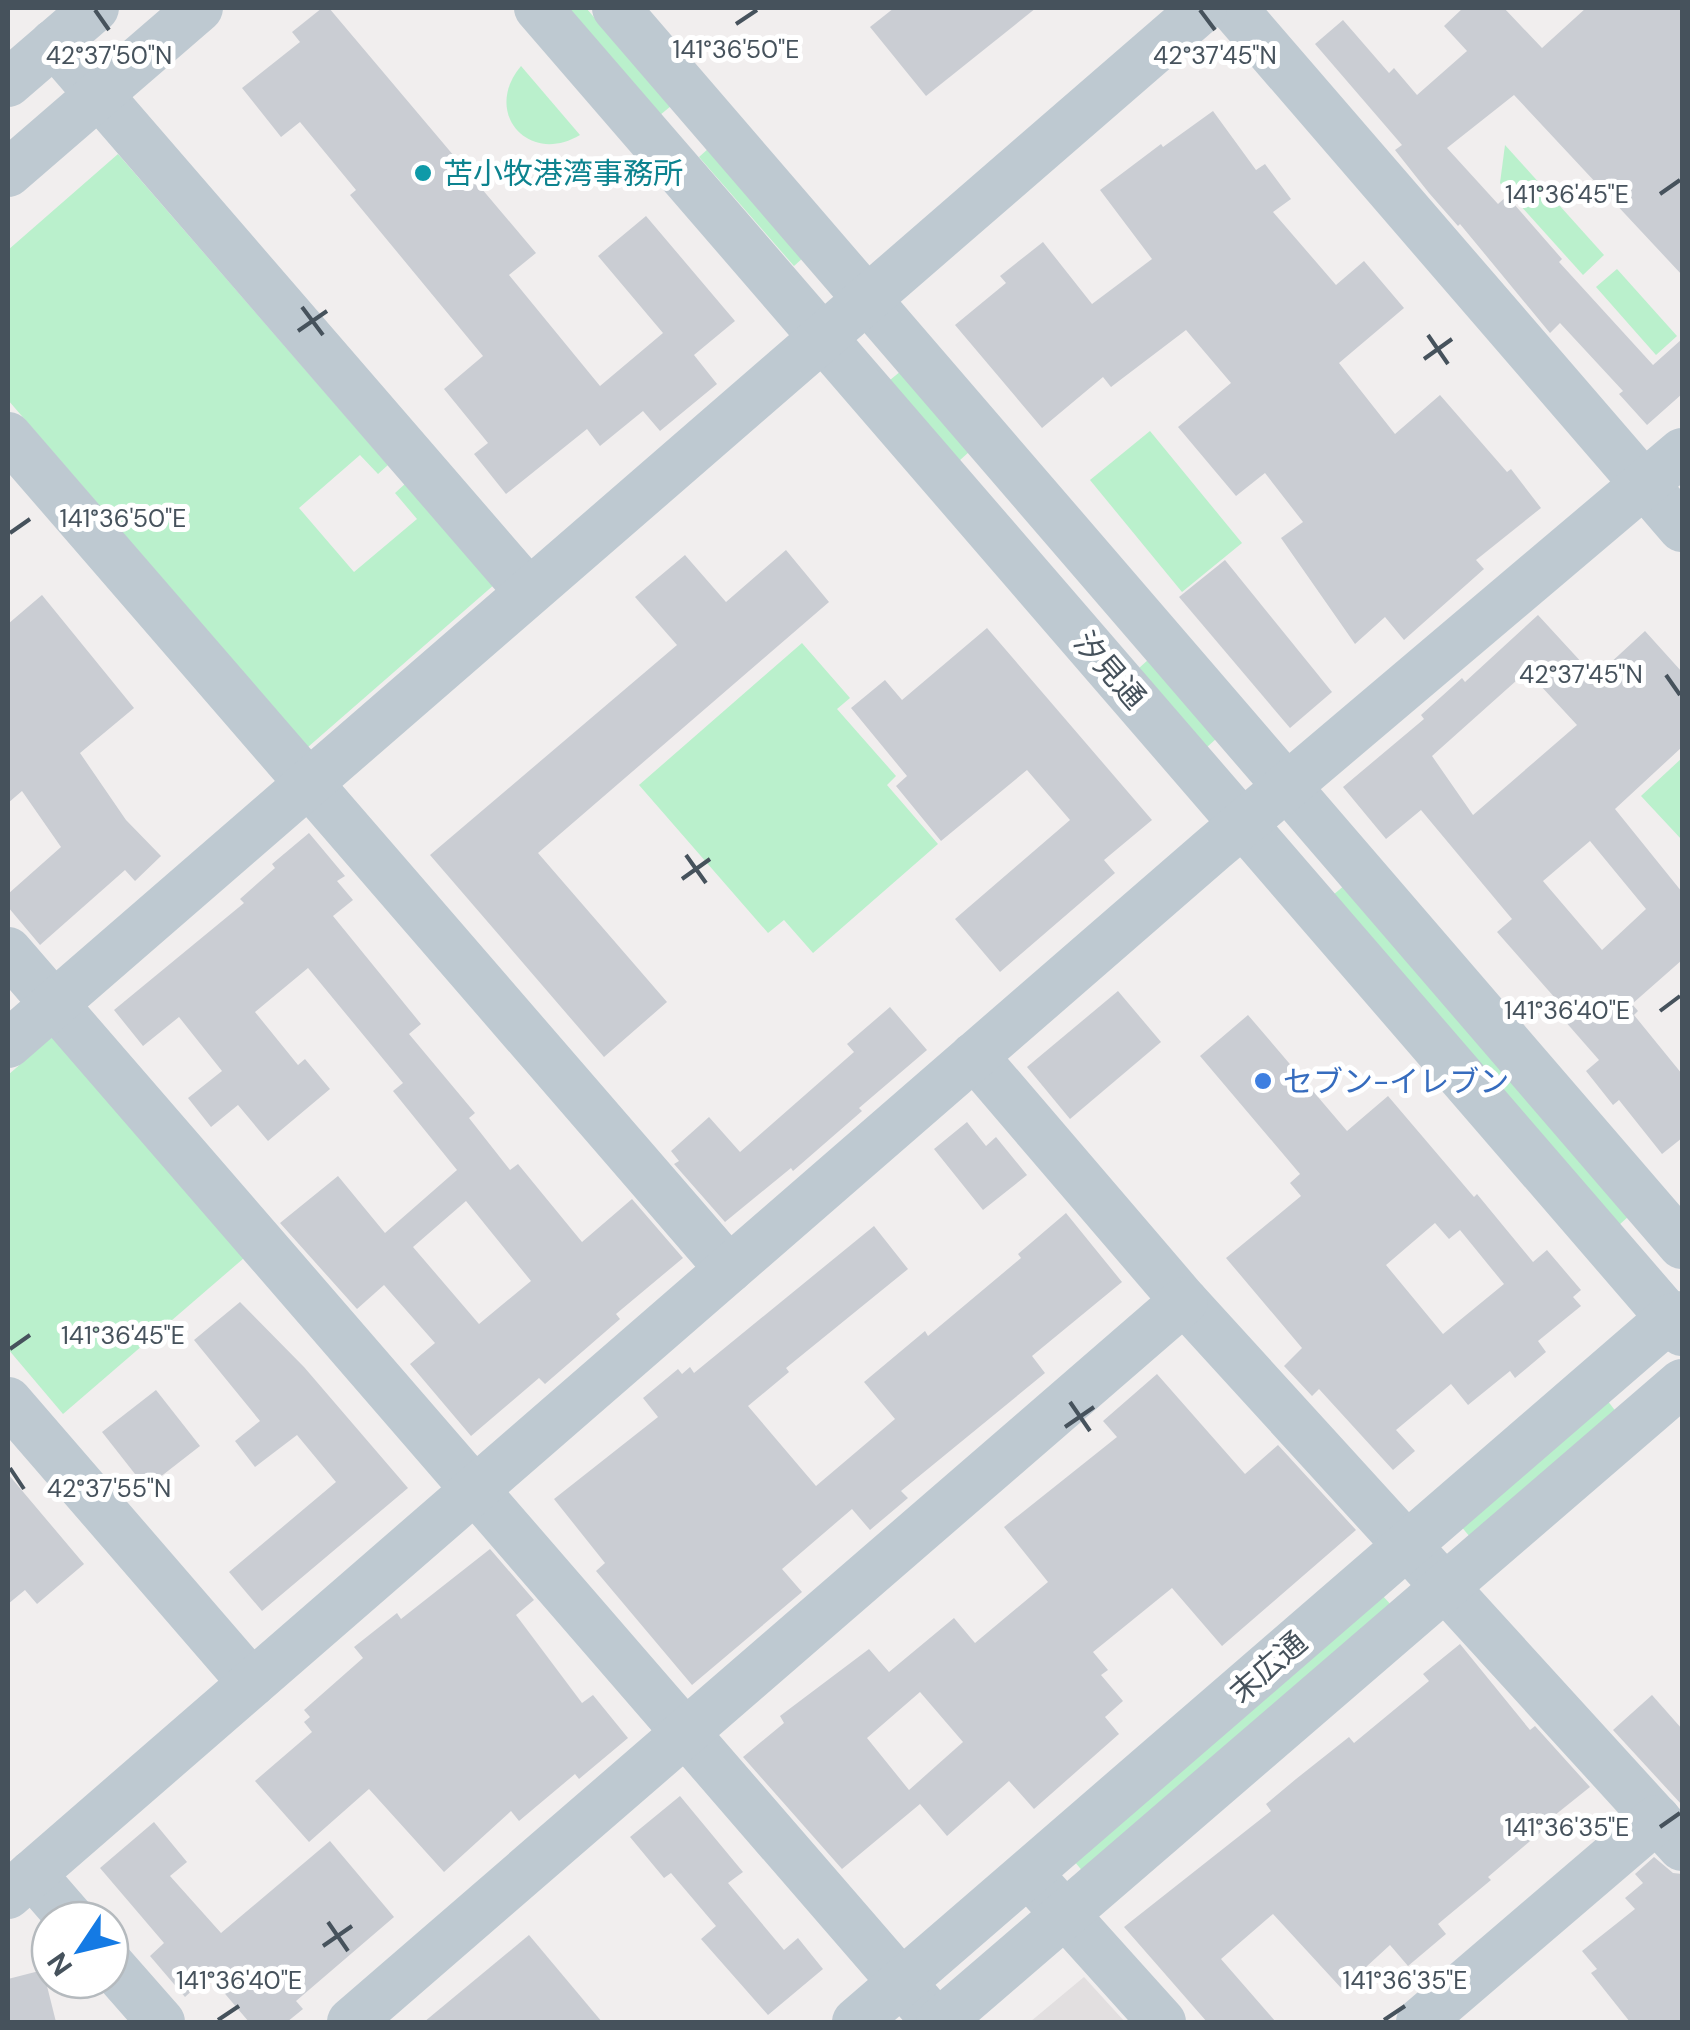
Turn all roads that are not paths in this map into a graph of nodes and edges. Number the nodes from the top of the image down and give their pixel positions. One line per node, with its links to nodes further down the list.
1 (95, 8): 7 (street)
2 (199, 8): 9 (street)
3 (538, 8): 12 (street, 汐見通)
4 (616, 8): 11 (street, 汐見通)
5 (1202, 8): 11 (street)
6 (1234, 8): 15 (street)
7 (54, 43): 8 (street); 9 (street)
8 (8, 83)
9 (98, 94): 10 (street); 17 (street)
10 (8, 173)
11 (866, 300): 12 (street); 19 (street, 汐見通)
12 (823, 336): 17 (street); 20 (street, 汐見通)
13 (8, 436): 18 (street)
14 (1682, 452): 15 (street)
15 (1644, 485): 16 (street); 19 (street)
16 (1682, 528)
17 (528, 591): 18 (street)
18 (308, 782): 22 (street); 26 (street)
19 (1288, 785): 20 (street); 25 (street, 汐見通)
20 (1243, 823): 24 (street); 28 (street, 汐見通)
21 (8, 951): 22 (street)
22 (53, 1004): 23 (street); 31 (street)
23 (8, 1044)
24 (974, 1056): 26 (street); 27 (street)
25 (1682, 1245)
26 (729, 1269): 31 (street)
27 (1184, 1301): 32 (street); 35 (street)
28 (1678, 1322): 32 (street, 末広通)
29 (1682, 1383): 33 (street, 末広通)
30 (8, 1401): 34 (street)
31 (474, 1490): 34 (street); 35 (street)
32 (1408, 1546): 33 (street); 37 (street, 末広通)
33 (1446, 1588): 36 (street); 40 (street, 末広通)
34 (252, 1683): 38 (street)
35 (685, 1733): 41 (street); 44 (street)
36 (1670, 1833): 48 (street)
37 (1028, 1873): 40 (street); 41 (street, 末広通)
38 (20, 1884): 39 (street)
39 (43, 1900)
40 (1066, 1914): 46 (street, 末広通); 47 (street)
41 (902, 1983): 45 (street, 末広通); 46 (street)
42 (130, 1987): 43 (street)
43 (161, 2022)
44 (352, 2022)
45 (856, 2022)
46 (938, 2022)
47 (1162, 2022)
48 (1420, 2022)

